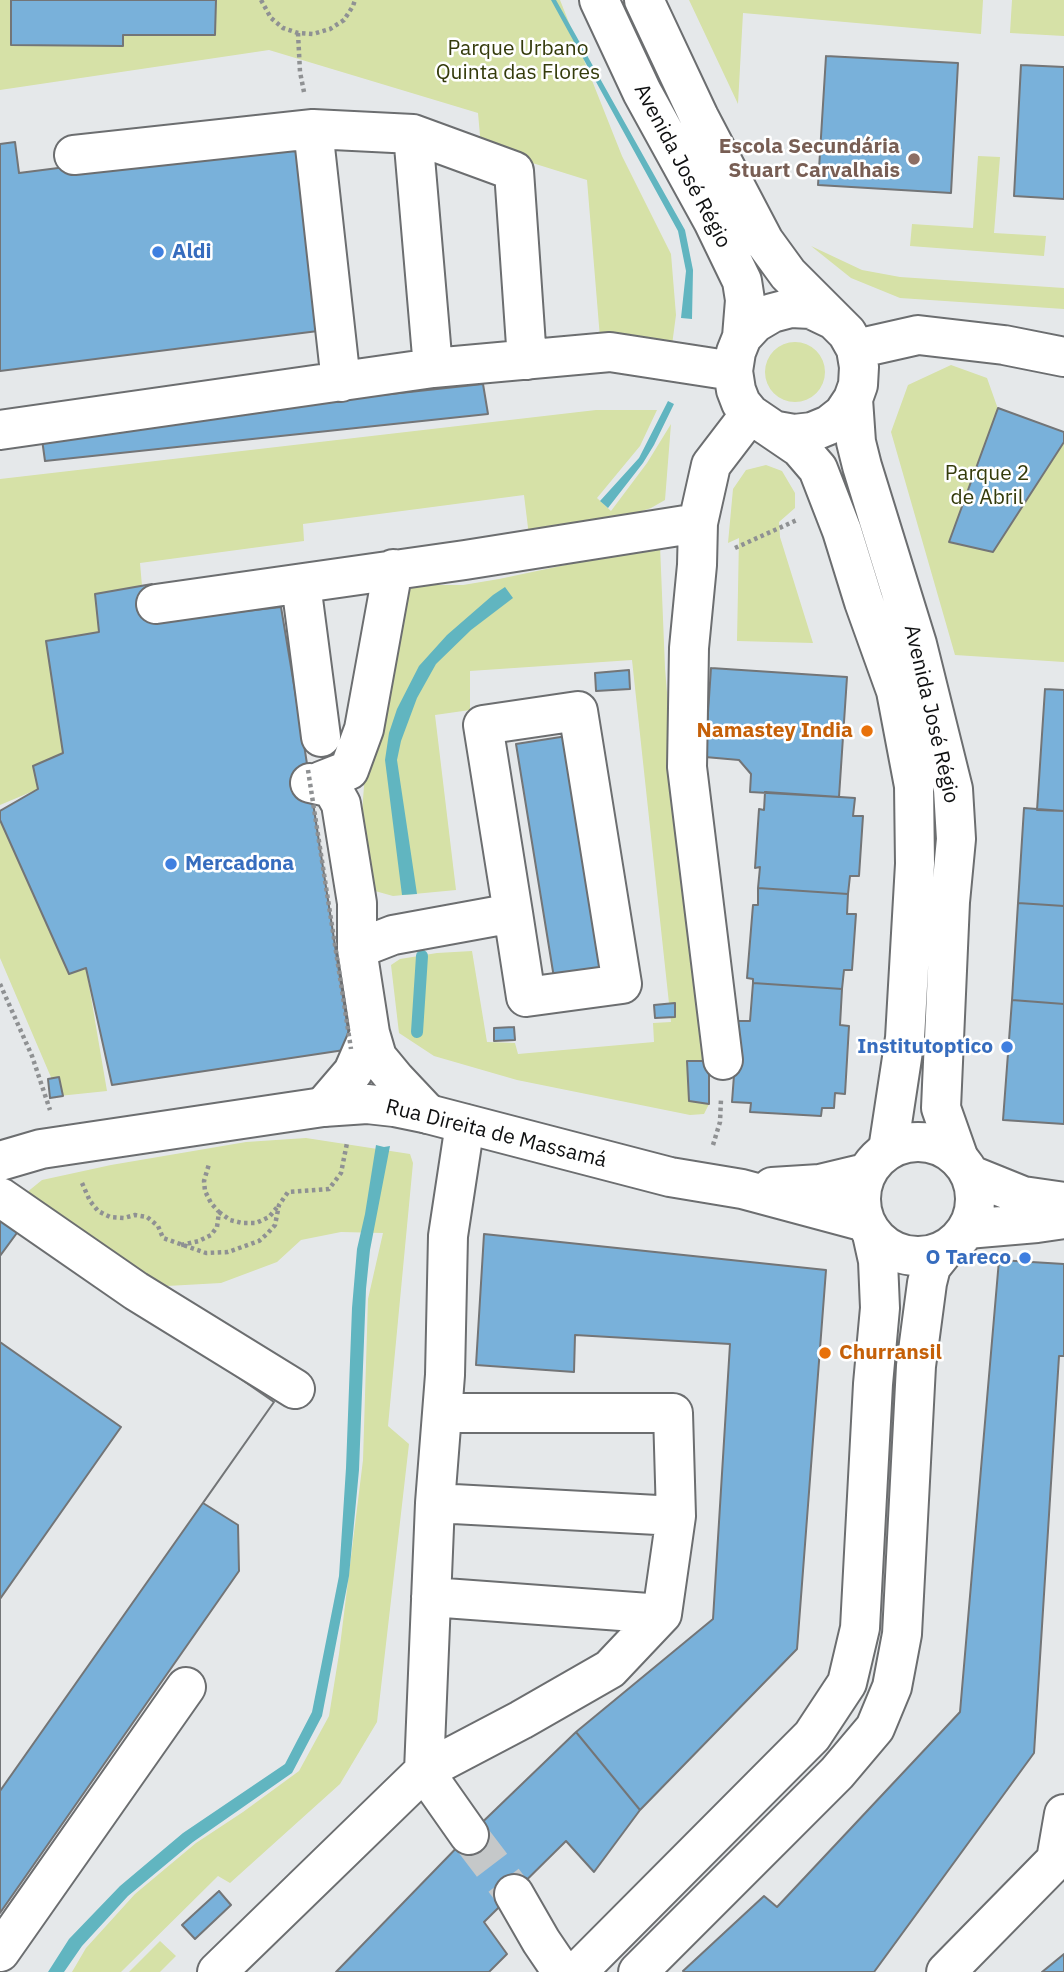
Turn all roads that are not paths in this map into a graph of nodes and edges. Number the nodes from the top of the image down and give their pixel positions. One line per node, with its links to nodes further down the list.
1 (599, 0): 7 (street, Avenida José Régio)
2 (644, 0): 6 (street, Avenida José Régio)
3 (313, 129): 4 (street); 5 (street); 11 (street)
4 (413, 134): 9 (street); 10 (street)
5 (74, 155)
6 (845, 335): 7 (street); 8 (street); 12 (street, Avenida José Régio)
7 (737, 354): 9 (street); 13 (street, Avenida José Régio)
8 (1064, 357)
9 (527, 360): 10 (street)
10 (433, 368): 11 (street)
11 (341, 382): 14 (street)
12 (853, 399): 13 (street); 31 (street, Avenida José Régio)
13 (763, 422): 15 (street); 30 (street, Avenida José Régio)
14 (0, 430)
15 (698, 523): 16 (street); 23 (street)
16 (393, 569): 17 (street); 19 (street)
17 (301, 584): 18 (street); 19 (street)
18 (156, 604)
19 (315, 768): 21 (street)
20 (513, 913): 20 (street); 21 (street)
21 (351, 960): 22 (street)
22 (360, 1041): 24 (street); 25 (street)
23 (723, 1060)
24 (334, 1106): 25 (street, Rua Direita de Massamá); 28 (street, Rua Direita de Massamá)
25 (428, 1114): 26 (street, Rua Direita de Massamá)
26 (465, 1124): 32 (street, Rua Direita de Massamá); 39 (street)
27 (0, 1146): 28 (street, Rua Direita de Massamá)
28 (57, 1147): 29 (street, Rua Direita de Massamá)
29 (0, 1161)
30 (877, 1162): 31 (street); 32 (street, Rua Direita de Massamá); 36 (street)
31 (965, 1167): 34 (street); 37 (street)
32 (742, 1189): 36 (street, Rua Direita de Massamá)
33 (0, 1197): 38 (street)
34 (1064, 1202)
35 (1064, 1219): 37 (street)
36 (869, 1228): 37 (street); 52 (street)
37 (955, 1240): 53 (street)
38 (295, 1389)
39 (442, 1413): 40 (street); 41 (street)
40 (435, 1503): 41 (street); 42 (street)
41 (676, 1516): 43 (street)
42 (431, 1597): 43 (street); 45 (street)
43 (662, 1614): 45 (street)
44 (186, 1687): 49 (street)
45 (424, 1771): 47 (street); 50 (street)
46 (1064, 1814): 54 (street)
47 (470, 1835)
48 (514, 1894): 51 (street)
49 (0, 1952)
50 (217, 1972)
51 (562, 1972)
52 (577, 1972)
53 (638, 1972)
54 (946, 1972)

